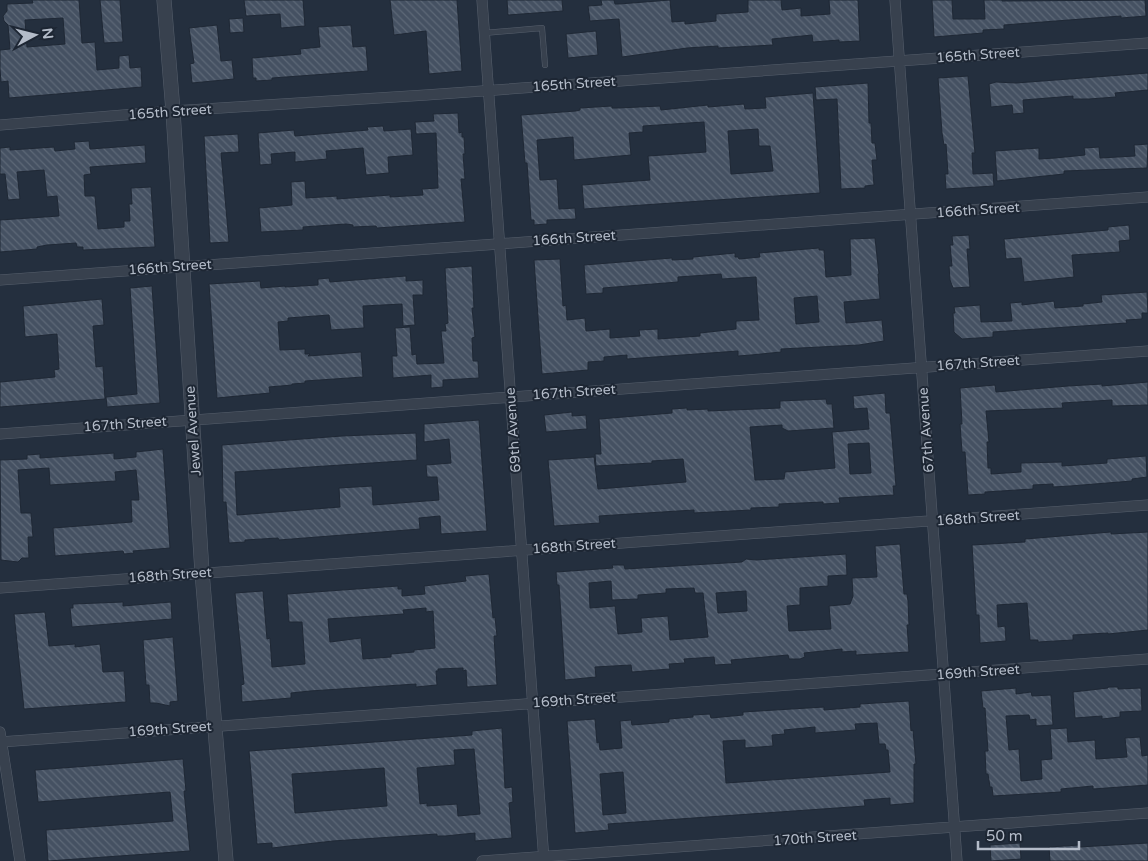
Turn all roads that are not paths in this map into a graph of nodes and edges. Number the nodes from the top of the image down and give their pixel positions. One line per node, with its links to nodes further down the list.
1 (164, 0): 9 (street, Jewel Avenue)
2 (482, 0): 4 (street, 69th Avenue)
3 (895, 0): 6 (street, 67th Avenue)
4 (484, 34): 7 (lane); 8 (street, 69th Avenue)
5 (1148, 44): 6 (street, 165th Street)
6 (899, 61): 8 (street, 165th Street); 12 (street, 67th Avenue)
7 (545, 65)
8 (488, 90): 9 (street, 165th Street); 13 (street, 69th Avenue)
9 (173, 111): 10 (street, 165th Street); 14 (street, Jewel Avenue)
10 (0, 125)
11 (1148, 197): 12 (street, 166th Street)
12 (910, 214): 13 (street, 166th Street); 17 (street, 67th Avenue)
13 (500, 243): 14 (street, 166th Street); 18 (street, 69th Avenue)
14 (182, 266): 15 (street, 166th Street); 19 (street, Jewel Avenue)
15 (0, 280)
16 (1148, 351): 17 (street, 167th Street)
17 (922, 367): 18 (street, 167th Street); 22 (street, 67th Avenue)
18 (510, 397): 19 (street, 167th Street); 23 (street, 69th Avenue)
19 (192, 420): 20 (street, 167th Street); 24 (street, Jewel Avenue)
20 (0, 434)
21 (1148, 506): 22 (street, 168th Street)
22 (933, 521): 23 (street, 168th Street); 27 (street, 67th Avenue)
23 (522, 550): 24 (street, 168th Street); 28 (street, 69th Avenue)
24 (202, 572): 25 (street, 168th Street); 29 (street, Jewel Avenue)
25 (0, 588)
26 (1148, 659): 27 (street, 169th Street)
27 (944, 674): 28 (street, 169th Street); 32 (street, 67th Avenue)
28 (532, 703): 29 (street, 169th Street); 33 (street, 69th Avenue)
29 (215, 726): 30 (street, 169th Street); 35 (street, Jewel Avenue)
30 (0, 739): 34 (street)
31 (1148, 813): 32 (street, 170th Street)
32 (955, 828): 33 (street, 170th Street); 37 (street, 67th Avenue)
33 (544, 859): 36 (street, 170th Street)
34 (20, 861)
35 (226, 861)
36 (482, 861)
37 (957, 861)

